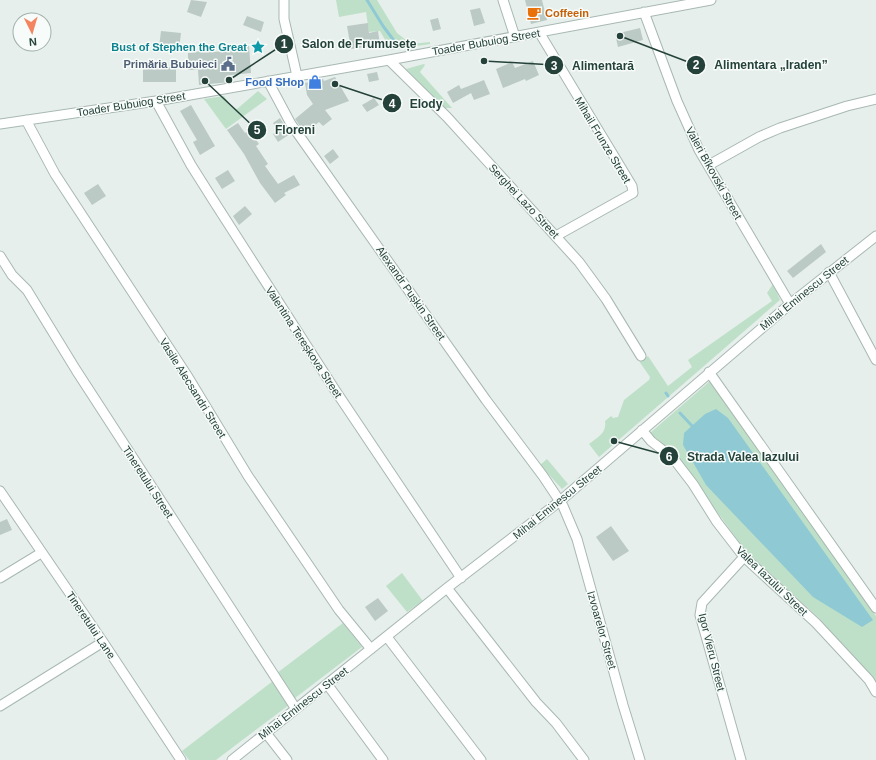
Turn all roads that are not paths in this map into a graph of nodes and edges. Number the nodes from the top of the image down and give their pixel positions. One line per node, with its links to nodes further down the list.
1 (284, 0): 8 (street)
2 (503, 0): 6 (street)
3 (711, 0): 4 (street, Toader Bubuiog Street)
4 (644, 12): 5 (street, Toader Bubuiog Street); 14 (street, Valeri Bîkovski Street)
5 (540, 32): 6 (street, Toader Bubuiog Street); 15 (street, Mihail Frunze Street)
6 (514, 37): 7 (street, Toader Bubuiog Street)
7 (389, 60): 8 (street, Toader Bubuiog Street); 15 (street, Serghei Lazo Street)
8 (297, 76): 9 (street, Toader Bubuiog Street)
9 (268, 81): 11 (street, Toader Bubuiog Street); 25 (street, Alexandr Pușkin Street)
10 (876, 99): 14 (street)
11 (156, 101): 12 (street, Toader Bubuiog Street); 29 (street, Valentina Tereșkova Street)
12 (26, 120): 13 (street, Toader Bubuiog Street); 34 (street, Vasile Alecsandri Street)
13 (0, 124)
14 (709, 165): 19 (street, Valeri Bîkovski Street)
15 (556, 236): 20 (street, Serghei Lazo Street)
16 (876, 236): 18 (street, Mihai Eminescu Street)
17 (0, 256): 38 (street, Tineretului Street)
18 (829, 272): 19 (street, Mihai Eminescu Street); 21 (street)
19 (790, 304): 22 (street, Mihai Eminescu Street)
20 (641, 356)
21 (876, 360)
22 (709, 372): 23 (street, Mihai Eminescu Street); 31 (street)
23 (642, 430): 25 (street, Mihai Eminescu Street); 27 (street, Valea Iazului Street)
24 (0, 491): 26 (street, Tineretului Lane)
25 (560, 501): 29 (street, Mihai Eminescu Street); 46 (street, Izvoarelor Street)
26 (41, 553): 28 (street); 33 (street, Tineretului Lane)
27 (744, 557): 36 (street, Valea Iazului Street); 47 (street, Igor Vieru Street)
28 (0, 578)
29 (461, 578): 30 (street, Mihai Eminescu Street)
30 (447, 588): 32 (street, Mihai Eminescu Street); 45 (street)
31 (876, 608)
32 (387, 637): 34 (street, Mihai Eminescu Street); 44 (street)
33 (103, 642): 37 (street); 40 (street, Tineretului Lane)
34 (371, 649): 35 (street, Mihai Eminescu Street)
35 (327, 684): 38 (street, Mihai Eminescu Street); 43 (street)
36 (876, 692)
37 (0, 706)
38 (296, 709): 39 (street, Mihai Eminescu Street)
39 (266, 733): 41 (street, Mihai Eminescu Street); 42 (street)
40 (181, 760)
41 (232, 760)
42 (287, 760)
43 (383, 760)
44 (481, 760)
45 (584, 760)
46 (640, 760)
47 (741, 760)

